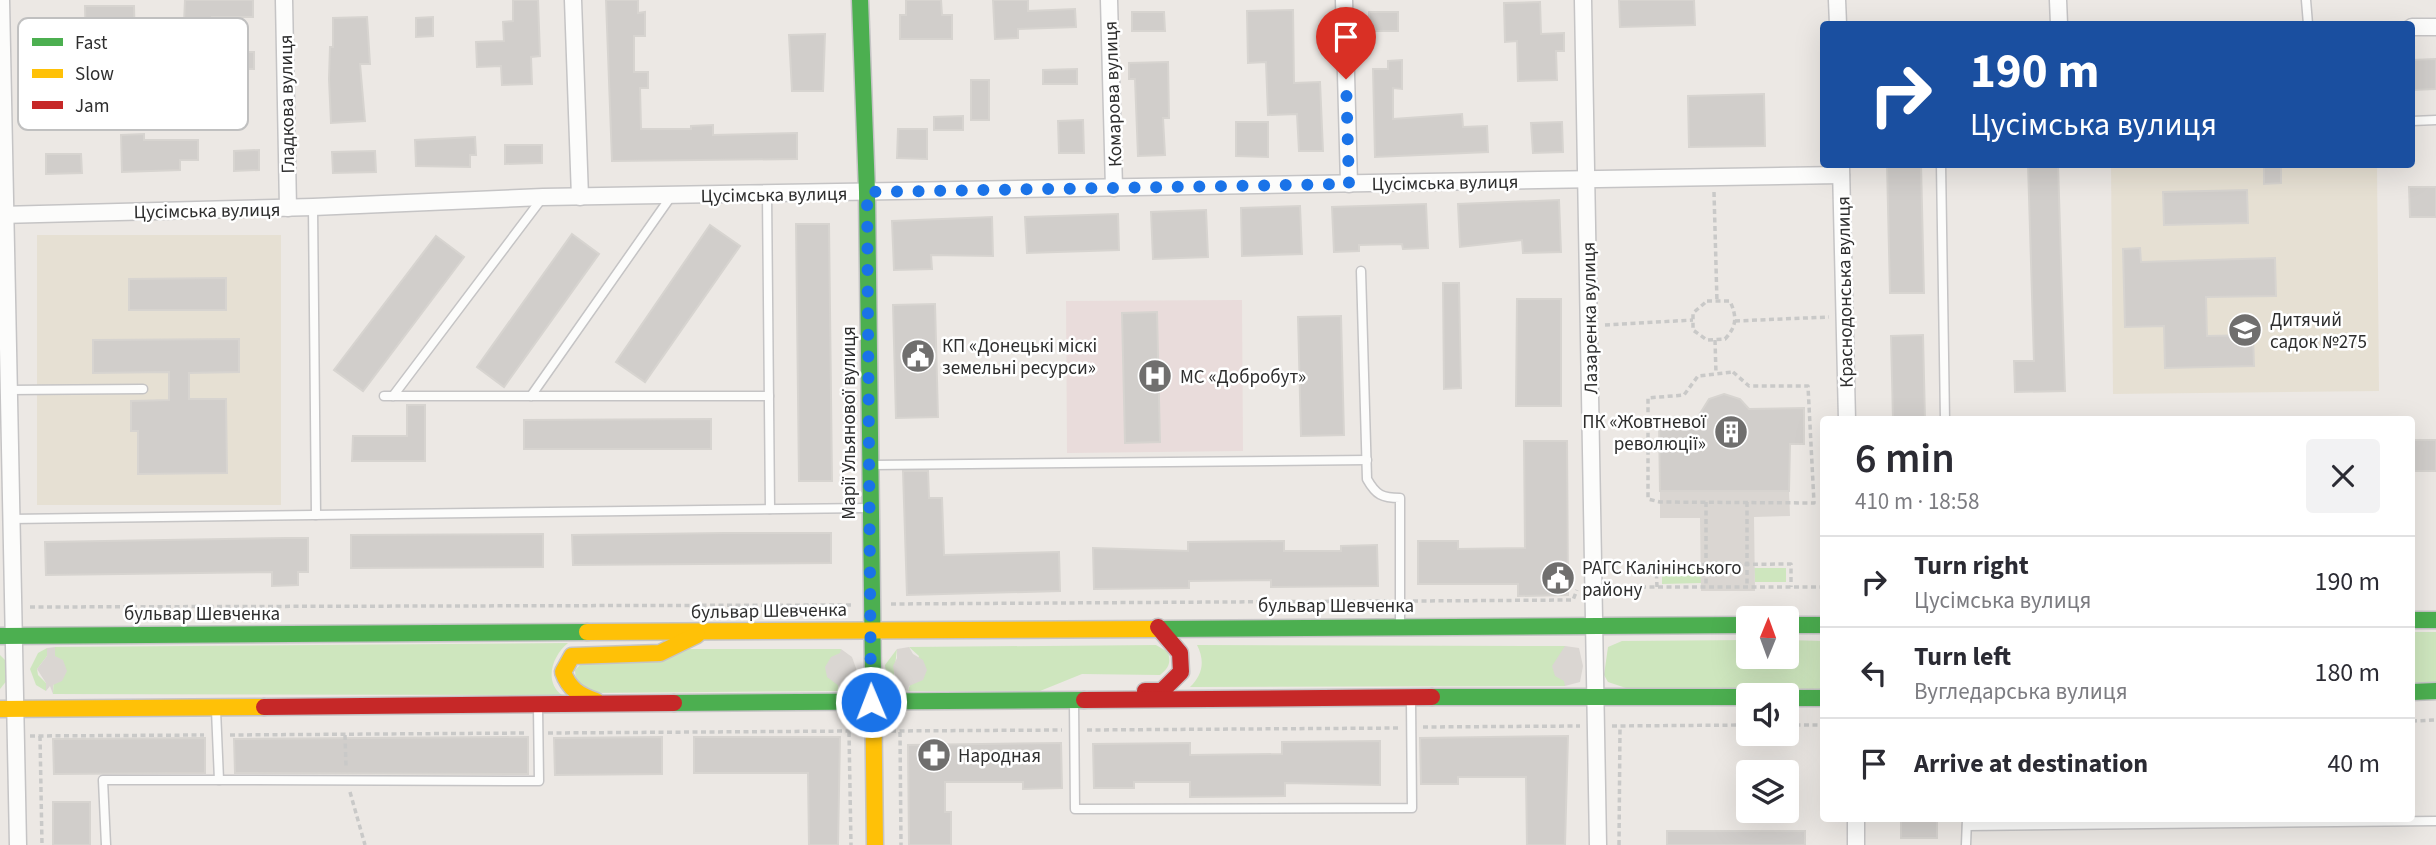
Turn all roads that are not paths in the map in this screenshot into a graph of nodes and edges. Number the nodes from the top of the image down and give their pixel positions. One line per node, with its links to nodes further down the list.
1 (1, 0): 30 (street)
2 (284, 0): 29 (street, Гладкова вулиця)
3 (573, 0): 27 (street)
4 (860, 0): 23 (main road, Марії Ульянової вулиця)
5 (1109, 0): 22 (street, Комарова вулиця)
6 (1344, 0): 21 (street)
7 (1583, 0): 20 (street, Лазаренка вулиця)
8 (1837, 0): 11 (street)
9 (2058, 0): 12 (street)
10 (2306, 0): 13 (lane)
11 (1838, 21)
12 (2059, 21)
13 (2308, 21)
14 (2415, 27): 15 (street)
15 (2436, 27)
16 (2436, 120): 17 (lane)
17 (2415, 121)
18 (1941, 168): 37 (lane)
19 (1841, 170): 20 (street, Цусімська вулиця); 36 (street, Краснодонська вулиця)
20 (1587, 180): 21 (street, Цусімська вулиця); 47 (street, Лазаренка вулиця)
21 (1349, 184): 22 (street, Цусімська вулиця)
22 (1114, 188): 23 (street, Цусімська вулиця)
23 (867, 192): 24 (street, Цусімська вулиця); 39 (main road, Марії Ульянової вулиця)
24 (767, 194): 25 (street, Цусімська вулиця); 35 (lane)
25 (672, 195): 27 (street, Цусімська вулиця); 34 (lane)
26 (543, 197): 27 (street, Цусімська вулиця); 28 (street, Цусімська вулиця); 34 (lane)
27 (580, 197)
28 (313, 207): 29 (street, Цусімська вулиця); 42 (lane)
29 (288, 208): 30 (street, Цусімська вулиця)
30 (2, 215): 33 (street)
31 (1361, 271): 38 (lane)
32 (143, 389): 33 (lane)
33 (7, 390): 43 (street)
34 (531, 396): 35 (lane)
35 (769, 396): 41 (lane)
36 (1847, 416)
37 (1945, 416)
38 (1367, 460): 39 (lane); 46 (lane)
39 (870, 465): 40 (main road, Марії Ульянової вулиця)
40 (870, 508): 41 (lane); 52 (main road, Марії Ульянової вулиця)
41 (769, 509): 42 (lane)
42 (316, 515): 43 (lane)
43 (10, 519): 54 (street)
44 (2415, 620): 45 (main road)
45 (2436, 620)
46 (1400, 625): 47 (main road, бульвар Шевченка); 51 (main road, бульвар Шевченка)
47 (1595, 625): 48 (main road, бульвар Шевченка); 58 (street, Лазаренка вулиця)
48 (1736, 625)
49 (1799, 625): 50 (main road)
50 (1820, 625)
51 (1158, 627): 52 (main road, бульвар Шевченка); 62 (main road)
52 (870, 630): 53 (main road, бульвар Шевченка); 63 (main road, Марії Ульянової вулиця)
53 (703, 632): 54 (main road, бульвар Шевченка); 65 (main road)
54 (6, 636): 67 (street)
55 (2436, 691): 56 (main road)
56 (2415, 692)
57 (1411, 697): 58 (main road); 62 (main road); 62 (lane)
58 (1597, 698): 59 (main road); 76 (street, Лазаренка вулиця)
59 (1736, 698)
60 (1799, 698): 61 (main road)
61 (1820, 698)
62 (1074, 700): 63 (main road)
63 (871, 702): 65 (main road); 75 (main road, Марії Ульянової вулиця)
64 (538, 705): 65 (main road); 66 (main road); 68 (lane)
65 (606, 705)
66 (216, 708): 67 (main road); 68 (lane)
67 (7, 709): 73 (street)
68 (219, 780): 74 (lane)
69 (2415, 821): 70 (lane)
70 (2436, 821)
71 (1856, 822): 77 (street)
72 (1967, 822): 78 (lane)
73 (18, 845)
74 (106, 845)
75 (875, 845)
76 (1598, 845)
77 (1856, 845)
78 (1966, 845)

